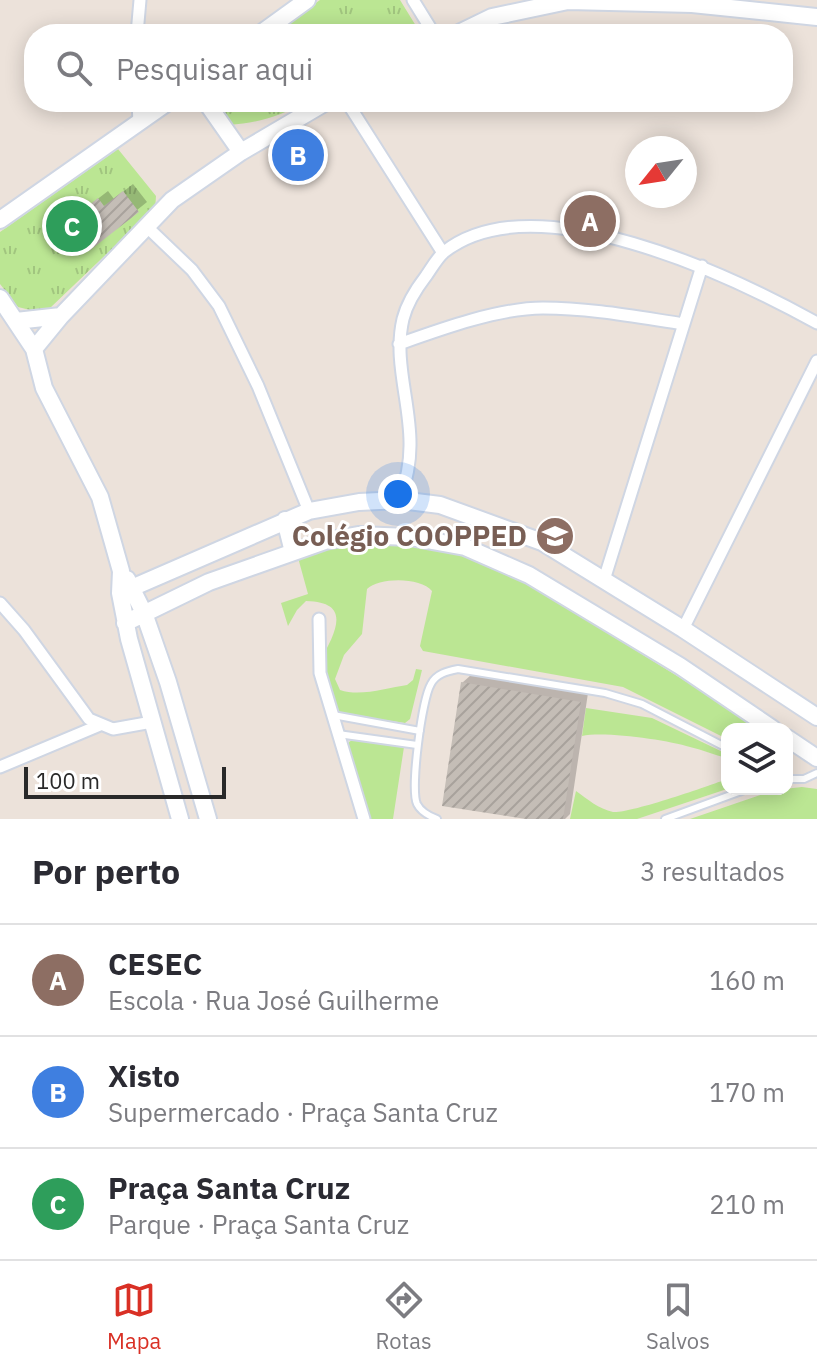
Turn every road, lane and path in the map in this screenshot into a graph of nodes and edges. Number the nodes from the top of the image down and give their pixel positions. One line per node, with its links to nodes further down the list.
1 (140, 0): 7 (street)
2 (307, 0): 8 (main road)
3 (413, 0): 9 (street)
4 (656, 1): 5 (main road); 10 (main road)
5 (730, 4): 6 (main road)
6 (817, 17)
7 (138, 24)
8 (274, 24)
9 (428, 24)
10 (478, 24)
11 (138, 112): 16 (street)
12 (154, 112): 16 (main road)
13 (213, 112): 17 (main road)
14 (309, 112): 17 (main road)
15 (353, 112): 20 (street)
16 (139, 123): 18 (main road)
17 (241, 152): 19 (main road)
18 (0, 220)
19 (146, 226): 23 (main road); 31 (street)
20 (443, 253): 21 (street); 27 (street)
21 (702, 266): 25 (street); 26 (street)
22 (0, 298): 24 (main road)
23 (61, 316): 24 (main road); 28 (main road)
24 (16, 321): 28 (main road)
25 (817, 323)
26 (684, 324): 27 (street); 34 (street)
27 (399, 344): 30 (street)
28 (34, 349): 35 (main road)
29 (817, 361): 40 (street)
30 (400, 500): 31 (main road); 34 (main road)
31 (309, 511): 32 (main road)
32 (285, 520): 33 (main road); 35 (main road)
33 (293, 552): 37 (main road); 44 (main road)
34 (604, 580): 40 (main road)
35 (127, 590): 37 (main road); 39 (main road)
36 (0, 603): 45 (street)
37 (144, 613): 39 (main road); 57 (main road)
38 (319, 619): 41 (street)
39 (125, 623): 43 (main road)
40 (683, 629): 42 (main road)
41 (332, 715): 46 (lane); 47 (street)
42 (817, 717)
43 (152, 722): 45 (street); 56 (main road)
44 (764, 723)
45 (100, 725): 52 (street)
46 (420, 731): 49 (lane); 50 (lane)
47 (338, 734): 49 (lane); 58 (street)
48 (793, 742): 51 (main road)
49 (417, 745): 59 (lane)
50 (721, 745)
51 (817, 758)
52 (0, 767)
53 (817, 773): 54 (lane)
54 (793, 779)
55 (731, 795): 60 (lane)
56 (180, 819)
57 (208, 819)
58 (364, 819)
59 (437, 819)
60 (665, 819)

